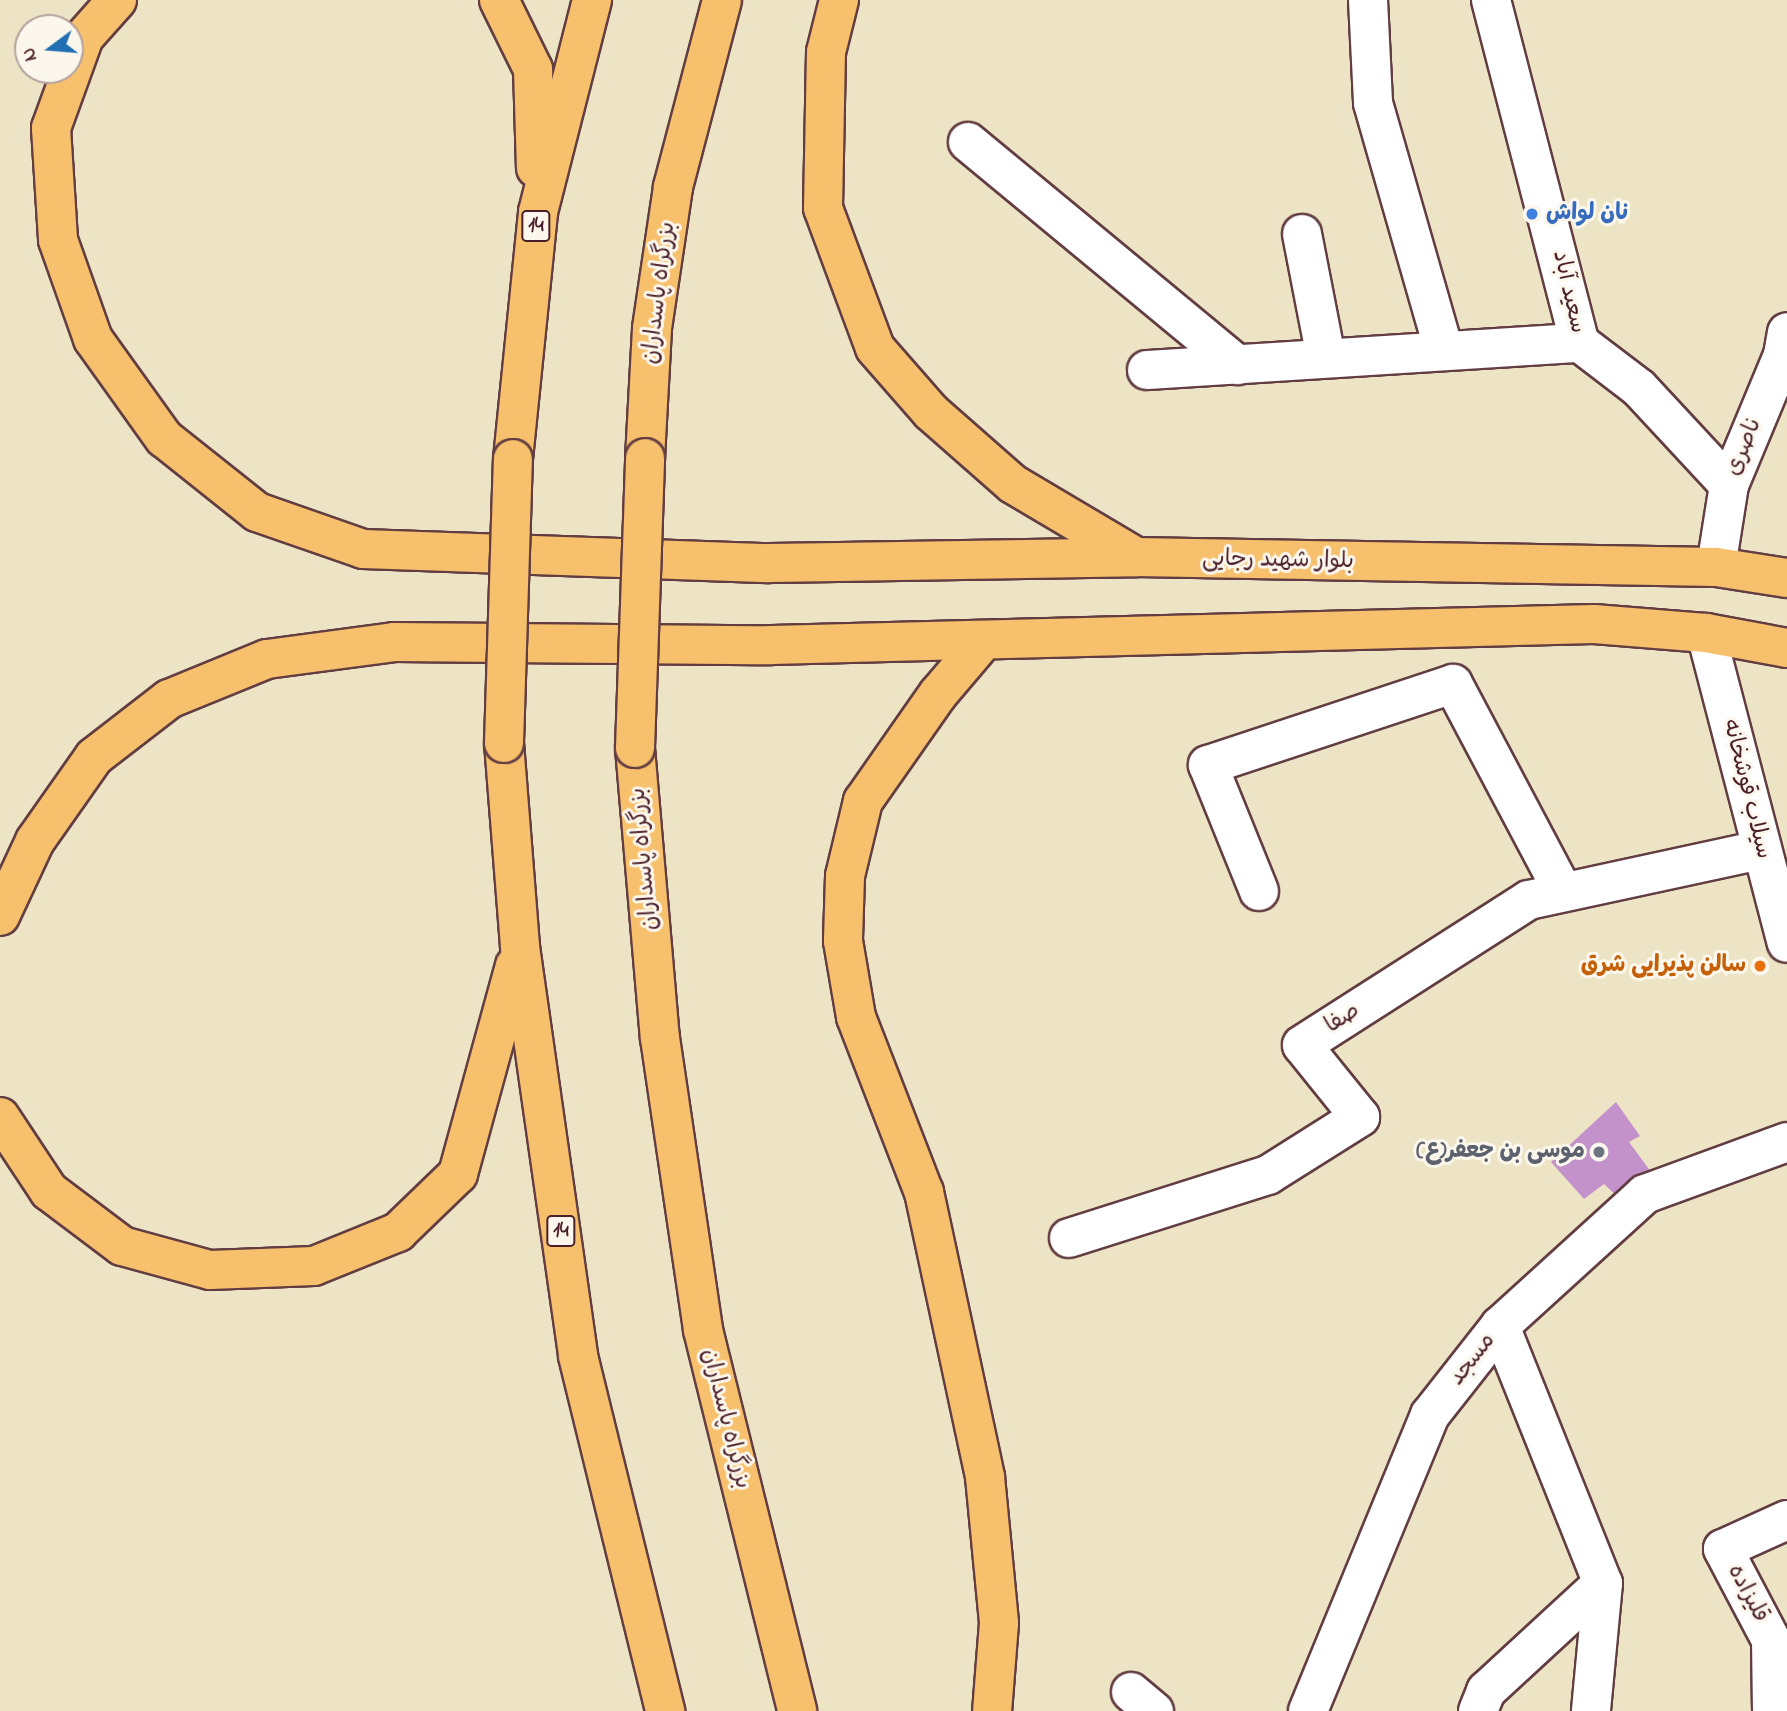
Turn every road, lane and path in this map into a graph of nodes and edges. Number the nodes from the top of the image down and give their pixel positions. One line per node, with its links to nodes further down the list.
1 (117, 0): 18 (highway, بلوار شهید رجایی)
2 (499, 0): 9 (highway)
3 (592, 0): 9 (highway, 14)
4 (722, 0): 37 (highway, بزرگراه پاسداران, bridge)
5 (839, 0): 18 (highway)
6 (1368, 0): 13 (street)
7 (1491, 0): 12 (street, سعید آباد)
8 (968, 142): 15 (street)
9 (538, 212): 29 (highway, 14, bridge)
10 (1302, 234): 14 (street)
11 (1787, 332): 17 (street, ناصری)
12 (1580, 343): 13 (street); 17 (street, سعید آباد)
13 (1444, 351): 14 (street)
14 (1326, 358): 15 (street)
15 (1238, 365): 16 (street)
16 (1147, 370)
17 (1729, 485): 19 (street, ناصری)
18 (1136, 557): 19 (highway, بلوار شهید رجایی)
19 (1716, 567): 20 (highway, بلوار شهید رجایی)
20 (1787, 578)
21 (1706, 634): 22 (highway); 23 (highway); 24 (street, سیلاب قوشخانه)
22 (984, 639): 27 (highway); 38 (highway)
23 (1787, 648)
24 (1761, 850): 26 (street, صفا); 28 (street, سیلاب قوشخانه)
25 (1259, 891): 26 (street)
26 (1563, 892): 32 (street, صفا)
27 (0, 916)
28 (1787, 943)
29 (520, 947): 30 (highway); 36 (highway, 14)
30 (0, 1118)
31 (1787, 1142): 33 (street, مسجد)
32 (1069, 1238)
33 (1500, 1326): 35 (street); 39 (street, مسجد)
34 (1787, 1520): 42 (street, قلیزاده)
35 (1603, 1583): 40 (street); 41 (street)
36 (665, 1711)
37 (797, 1711)
38 (992, 1711)
39 (1308, 1711)
40 (1478, 1711)
41 (1591, 1711)
42 (1772, 1711)

